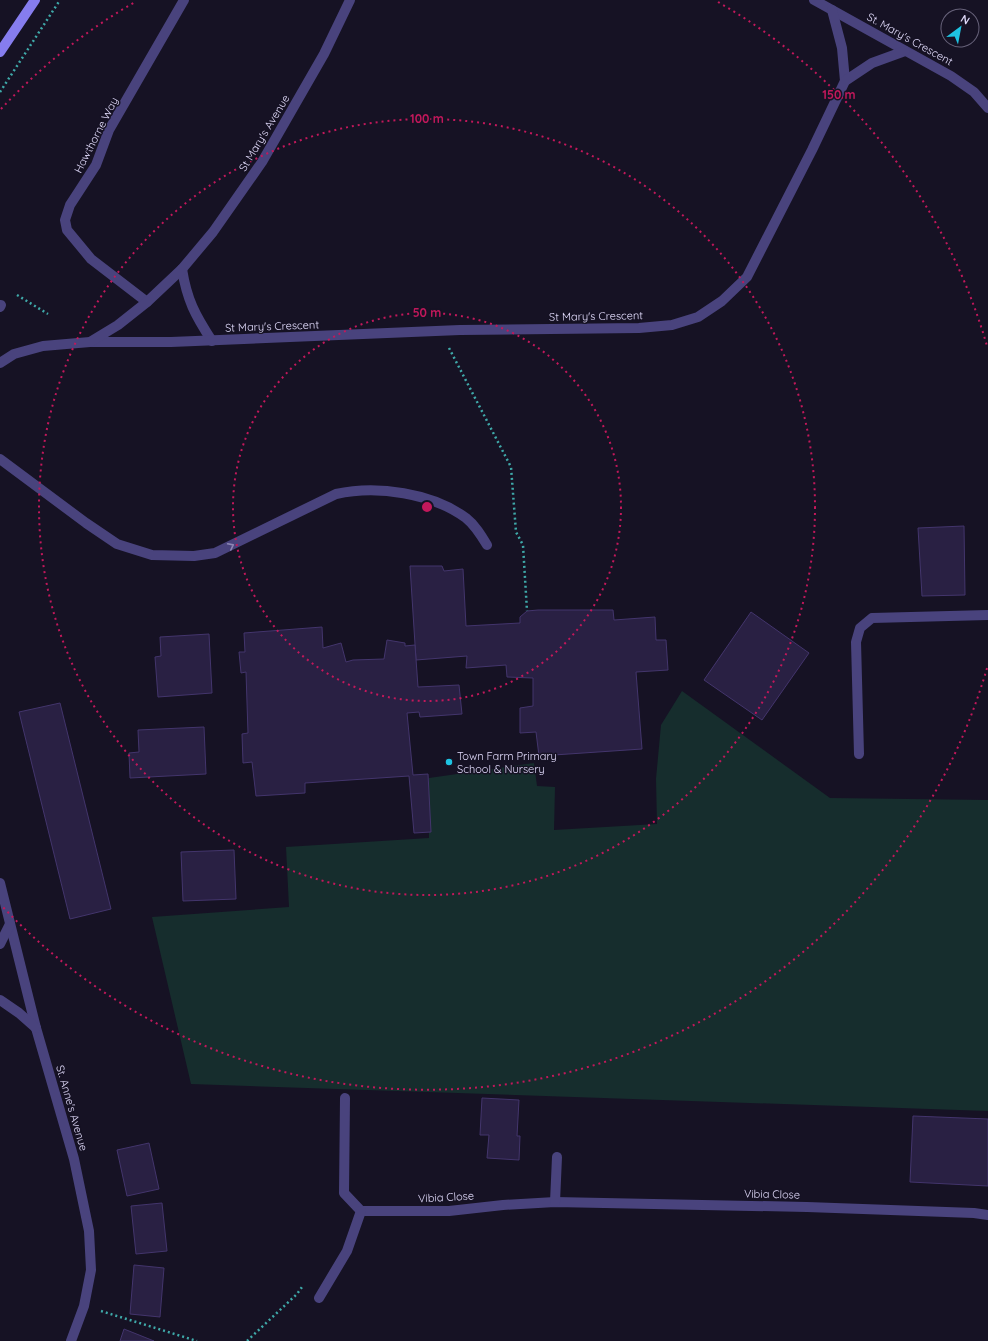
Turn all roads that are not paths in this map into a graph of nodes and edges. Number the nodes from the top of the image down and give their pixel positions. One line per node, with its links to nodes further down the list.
1 (35, 0): 7 (main road)
2 (184, 0): 11 (street, Hawthorne Way)
3 (350, 0): 10 (street, St Mary's Avenue)
4 (814, 0): 5 (street, St. Mary's Crescent)
5 (832, 10): 6 (street, St. Mary's Crescent); 8 (street)
6 (905, 50): 8 (street, St Mary's Crescent); 9 (street, St. Mary's Crescent)
7 (0, 52)
8 (845, 81): 12 (street, St Mary's Crescent)
9 (988, 108)
10 (182, 269): 11 (street, St Mary's Avenue); 12 (street)
11 (147, 302): 13 (street, St Mary's Avenue)
12 (212, 341): 13 (street, St Mary's Crescent)
13 (90, 342): 14 (street, St Mary's Crescent)
14 (0, 363)
15 (0, 458): 16 (street, one-way to 16)
16 (487, 545)
17 (988, 615): 18 (street)
18 (859, 754)
19 (0, 883): 20 (street, St. Anne's Avenue)
20 (10, 924): 21 (street); 23 (street, St. Anne's Avenue)
21 (0, 944)
22 (0, 1000): 23 (street)
23 (36, 1028): 30 (street, St. Anne's Avenue)
24 (345, 1098): 27 (street)
25 (557, 1156): 26 (street)
26 (555, 1202): 27 (street, Vibia Close); 28 (street, Vibia Close)
27 (361, 1211): 29 (street)
28 (988, 1215)
29 (319, 1298)
30 (71, 1341)

